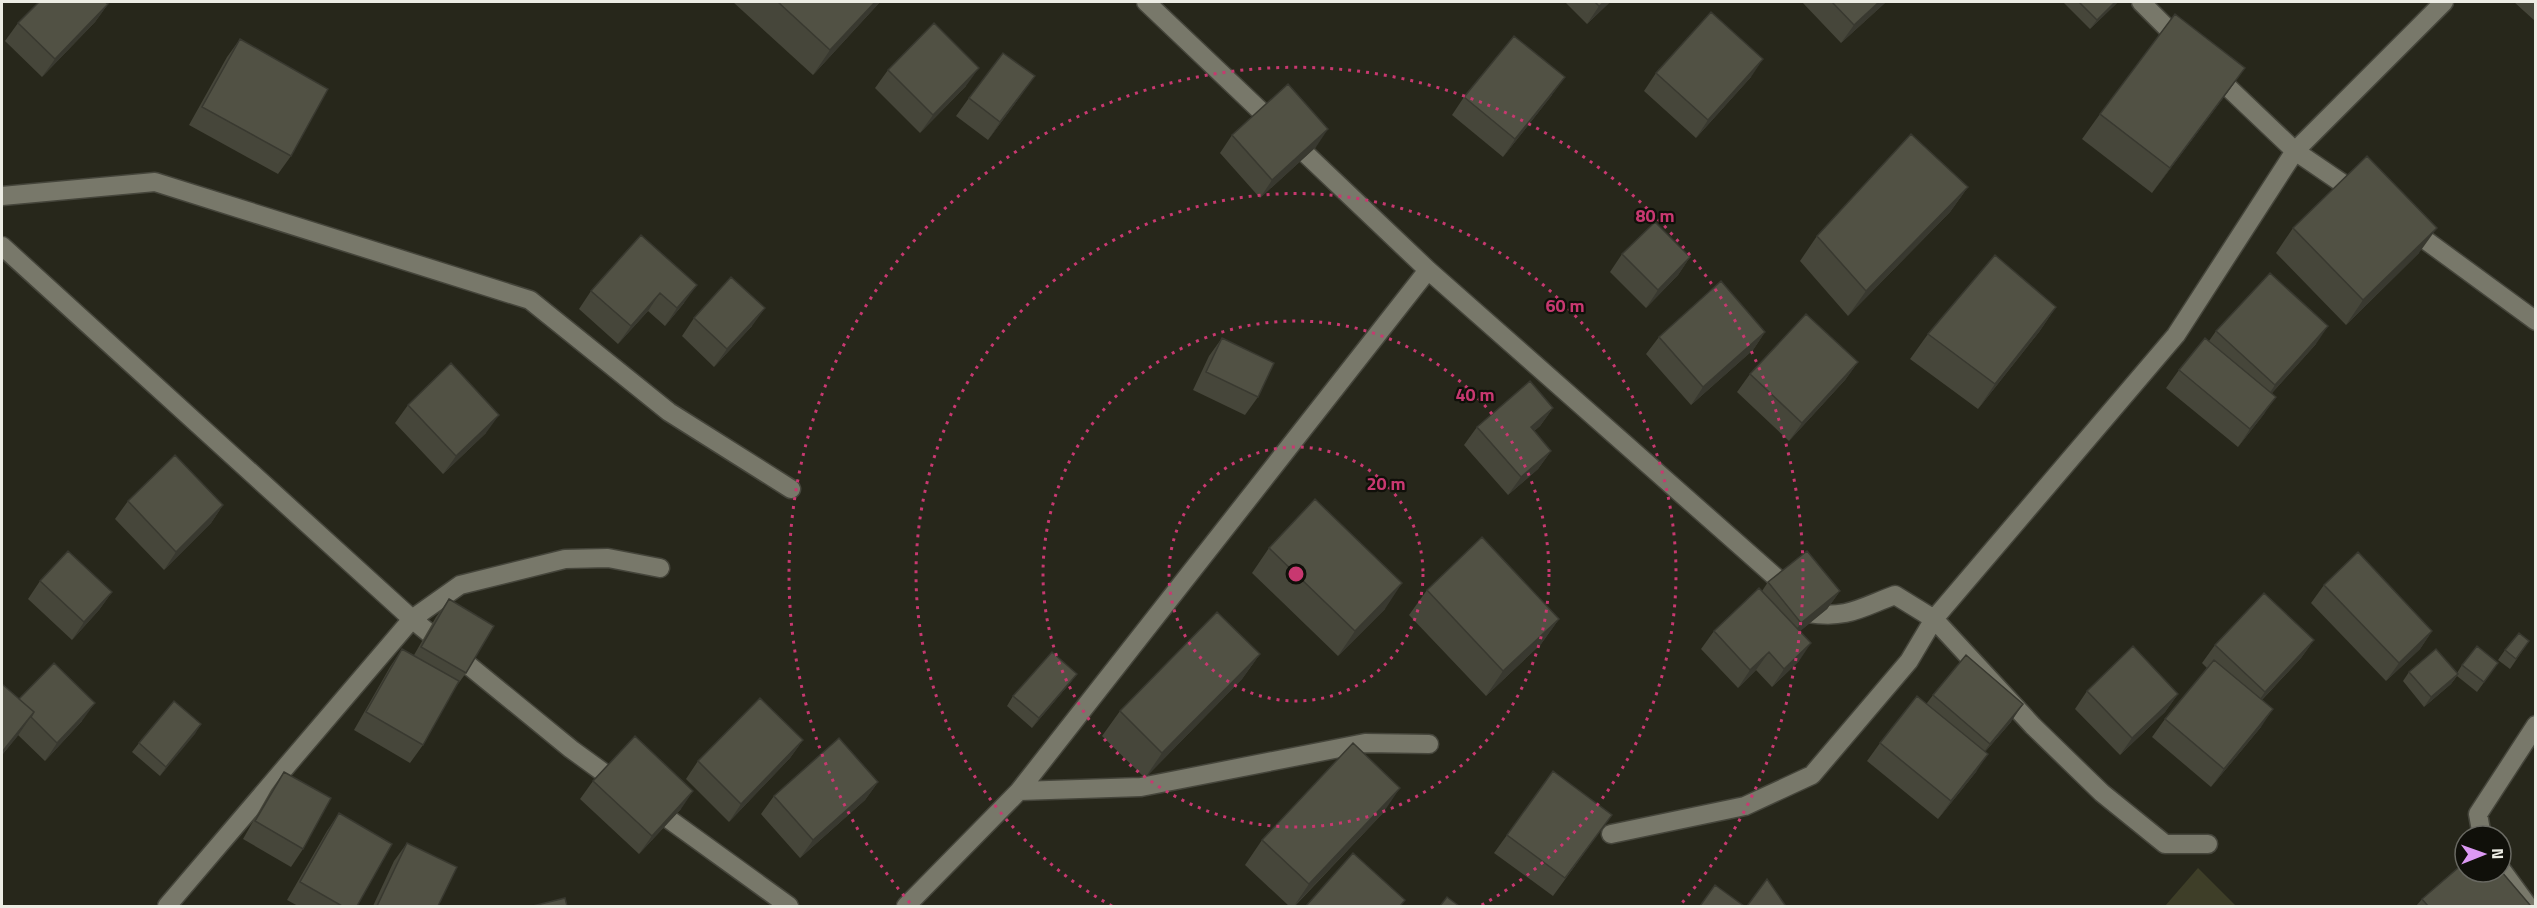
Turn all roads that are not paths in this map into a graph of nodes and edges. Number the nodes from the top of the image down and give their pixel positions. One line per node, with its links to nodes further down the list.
1 (1146, 2): 9 (street)
2 (2141, 2): 4 (street)
3 (2444, 2): 4 (street)
4 (2295, 151): 6 (street); 14 (street)
5 (2, 196): 11 (street)
6 (2372, 203)
7 (2391, 216): 10 (street)
8 (2, 246): 13 (street)
9 (1428, 270): 14 (street); 17 (street)
10 (2535, 321)
11 (791, 489)
12 (660, 568): 13 (street)
13 (412, 619): 22 (street); 23 (street)
14 (1934, 619): 19 (street); 20 (street)
15 (2535, 725): 18 (street)
16 (1429, 744): 17 (street)
17 (1019, 791): 24 (street)
18 (2480, 824)
19 (1611, 834)
20 (2208, 844)
21 (2512, 884): 25 (street)
22 (167, 906)
23 (789, 906)
24 (906, 906)
25 (2528, 906)

